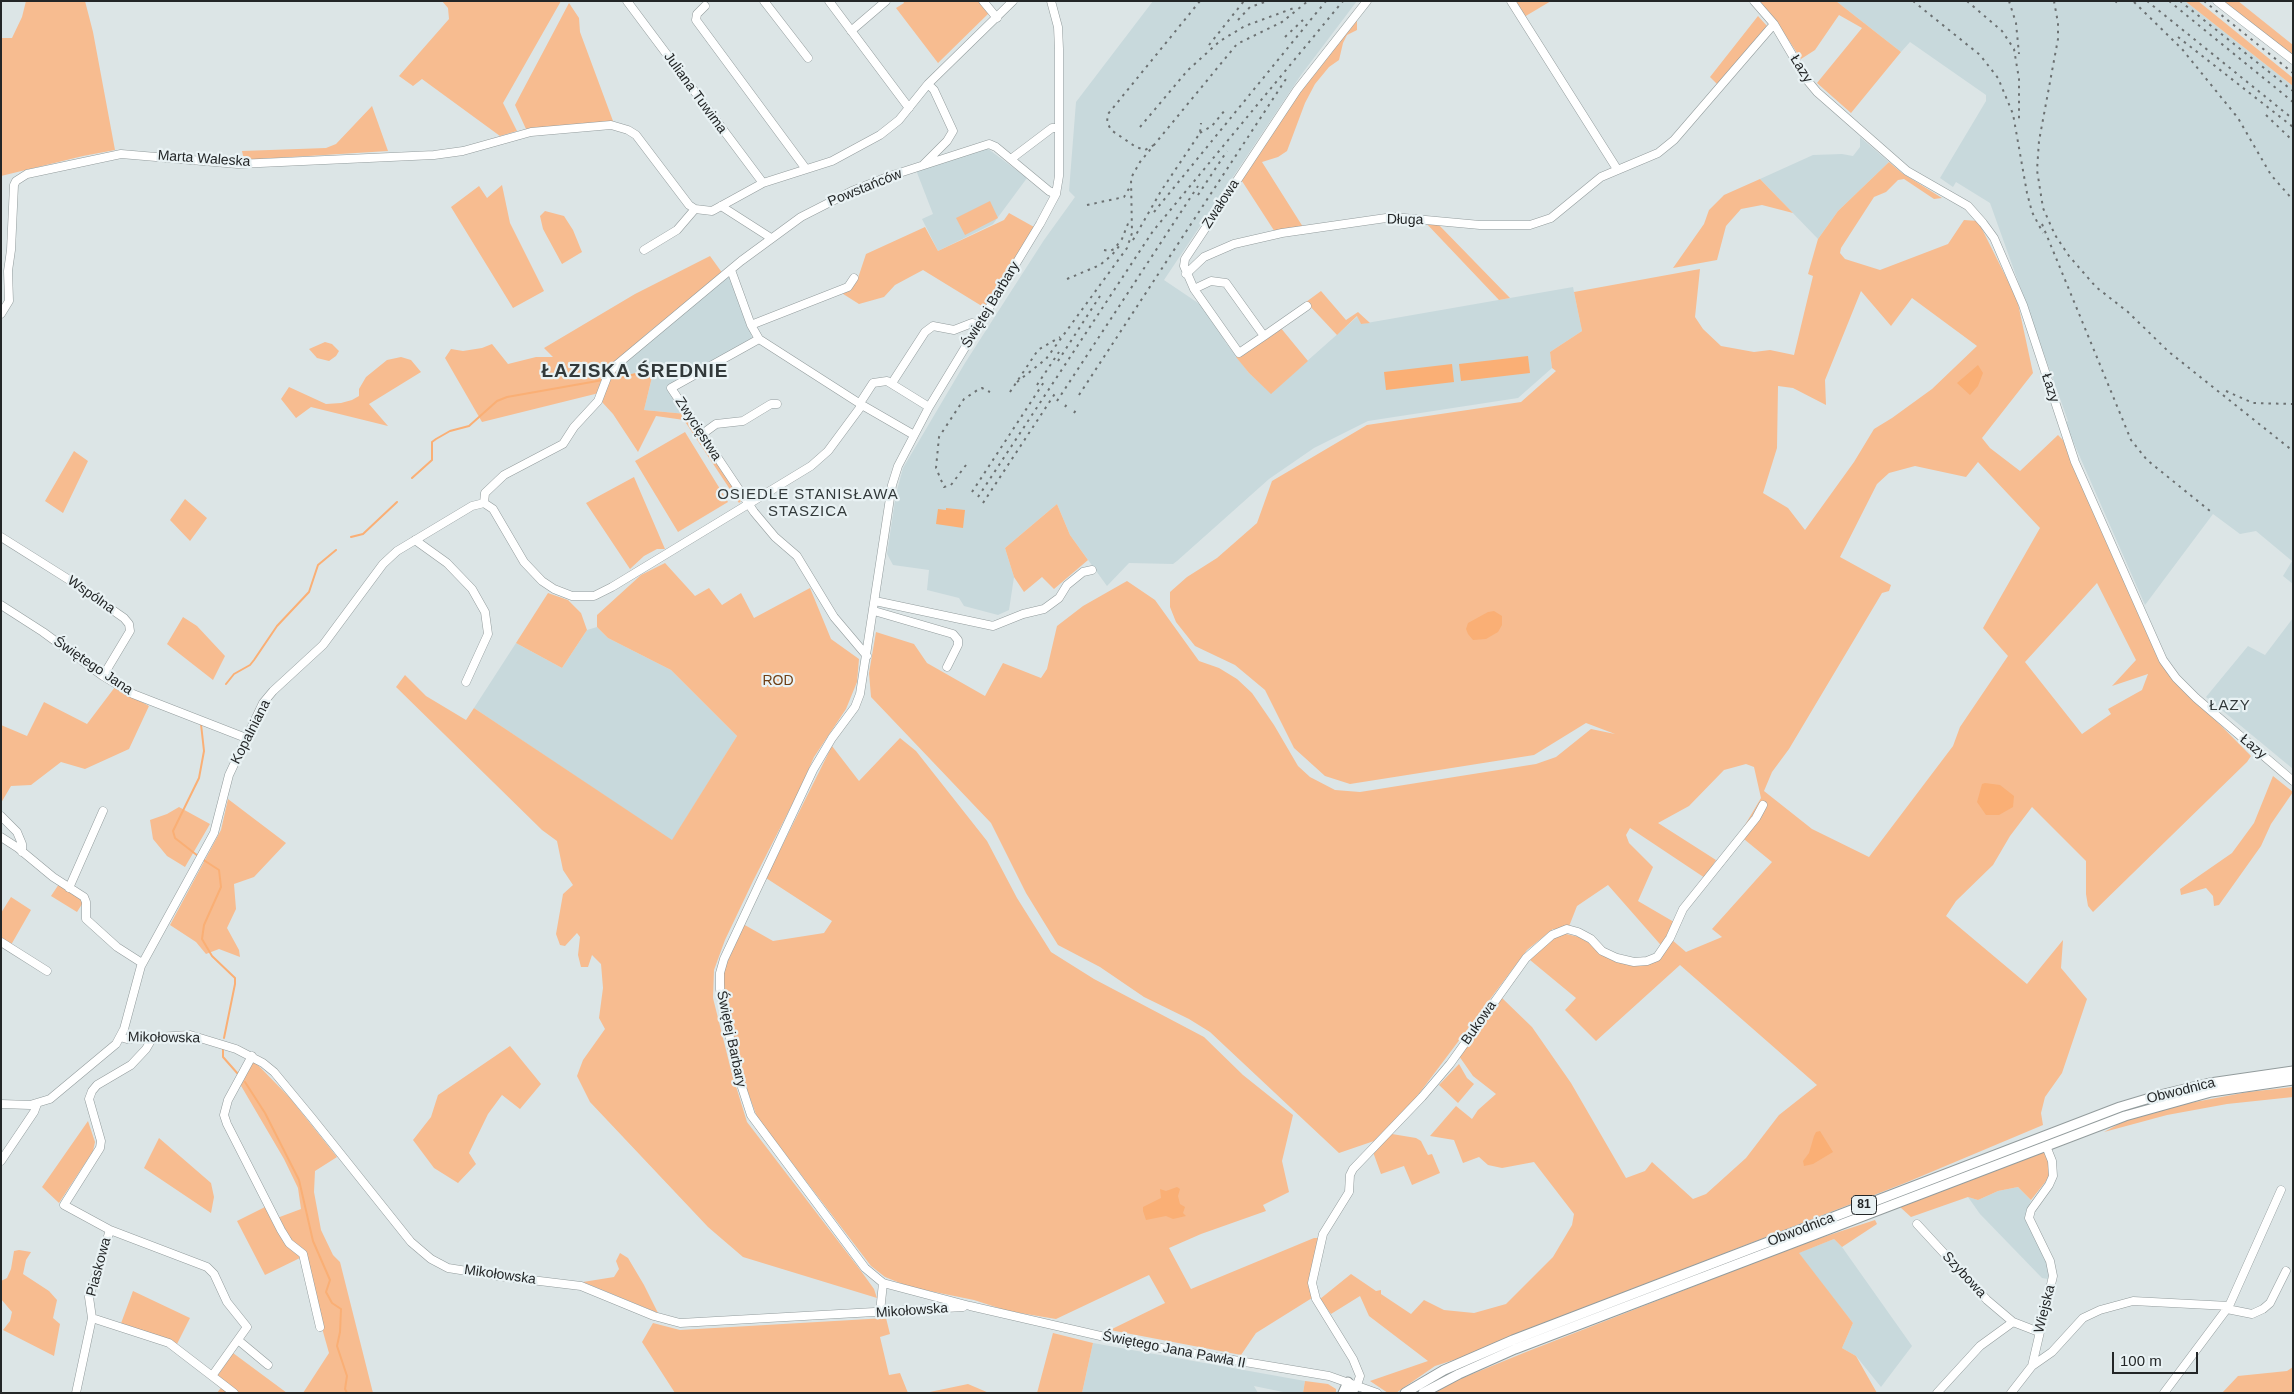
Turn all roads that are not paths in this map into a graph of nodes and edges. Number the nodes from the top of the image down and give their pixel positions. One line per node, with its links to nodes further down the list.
1 (627, 1): 25 (street, Juliana Tuwima)
2 (764, 1): 16 (street)
3 (829, 1): 15 (street)
4 (886, 1): 15 (street)
5 (983, 1): 13 (street)
6 (1013, 1): 13 (street)
7 (1051, 1): 20 (street, Świętej Barbary)
8 (1367, 1): 32 (street, Zwałowa)
9 (1511, 1): 24 (street)
10 (1754, 1): 14 (street, Łazy)
11 (2217, 1): 17 (street)
12 (705, 6): 23 (street)
13 (997, 18): 18 (street)
14 (1774, 24): 24 (street, Długa); 62 (street, Łazy)
15 (851, 31): 19 (street)
16 (808, 58)
17 (2293, 60)
18 (931, 87): 19 (street); 22 (street)
19 (910, 108): 23 (street)
20 (1056, 128): 21 (street); 26 (street, Świętej Barbary)
21 (1011, 159): 22 (street, Powstańców); 26 (street, Powstańców)
22 (922, 166): 29 (street, Powstańców)
23 (806, 169): 25 (street)
24 (1617, 170): 32 (street, Długa)
25 (764, 183): 27 (street)
26 (1056, 194): 37 (street, Świętej Barbary)
27 (721, 206): 28 (street); 29 (street)
28 (695, 209): 30 (street); 36 (street, Marta Waleska)
29 (771, 238): 31 (street, Powstańców)
30 (644, 250)
31 (731, 270): 38 (street); 47 (street, Powstańców)
32 (1186, 274): 34 (street)
33 (854, 278): 38 (street)
34 (1194, 289): 39 (street); 39 (street)
35 (1308, 306): 39 (street)
36 (1, 314)
37 (980, 324): 41 (street); 44 (street, Świętej Barbary)
38 (751, 325): 40 (street)
39 (1264, 336)
40 (759, 339): 43 (street); 45 (street, Zwycięstwa)
41 (892, 383): 43 (street); 44 (street)
42 (777, 404): 45 (street)
43 (861, 404): 46 (street); 48 (street)
44 (929, 407): 46 (street, Świętej Barbary)
45 (701, 435): 48 (street, Zwycięstwa)
46 (914, 435): 52 (street, Świętej Barbary)
47 (484, 503): 48 (street); 50 (street, Kopalniana)
48 (748, 504): 56 (street, Zwycięstwa)
49 (1, 537): 59 (street, Wspólna)
50 (415, 540): 60 (street); 61 (street, Kopalniana)
51 (1092, 570): 52 (street)
52 (875, 601): 54 (street, Świętej Barbary)
53 (1, 605): 59 (street, Świętego Jana)
54 (874, 611): 55 (street, Świętej Barbary); 58 (street)
55 (871, 632): 56 (street); 57 (street, Świętej Barbary)
56 (852, 640): 57 (street, Zwycięstwa)
57 (867, 656): 85 (street, Świętej Barbary)
58 (947, 667)
59 (103, 676): 61 (street, Świętego Jana)
60 (466, 682)
61 (246, 738): 70 (street, Kopalniana)
62 (2293, 781)
63 (1763, 805): 96 (street, Bukowa)
64 (103, 811): 68 (street)
65 (1, 816): 67 (street)
66 (1, 837): 67 (street)
67 (22, 848): 68 (street)
68 (69, 888): 70 (street)
69 (1, 942): 71 (street)
70 (142, 963): 72 (street, Kopalniana)
71 (47, 971)
72 (120, 1037): 73 (street, Mikołowska); 78 (street, Mikołowska)
73 (153, 1037): 74 (street, Mikołowska); 83 (street)
74 (252, 1056): 88 (street, Mikołowska); 91 (street)
75 (2293, 1071): 105 (main road, Obwodnica / 81)
76 (2293, 1080): 79 (main road, Obwodnica / 81)
77 (1, 1104): 78 (street, Mikołowska)
78 (37, 1104): 80 (street)
79 (2046, 1146): 92 (street, Wiejska); 106 (main road, Obwodnica / 81)
80 (1, 1161)
81 (2282, 1190): 87 (street)
82 (1917, 1224): 90 (street, Szybowa)
83 (110, 1230): 89 (street, Piaskowa); 93 (street)
84 (2286, 1271): 87 (street, Wiejska)
85 (883, 1283): 86 (street, Świętej Barbary); 88 (street)
86 (970, 1306): 88 (street, Mikołowska); 98 (street, Świętego Jana Pawła II)
87 (2228, 1308): 95 (street, Wiejska); 109 (street)
88 (880, 1312)
89 (92, 1318): 97 (street); 100 (street, Piaskowa)
90 (2013, 1322): 92 (street, Szybowa); 107 (street)
91 (320, 1327)
92 (2039, 1332): 95 (street, Wiejska)
93 (238, 1340): 94 (street); 97 (street)
94 (268, 1365)
95 (2032, 1366): 108 (street, Wiejska)
96 (1358, 1372): 98 (street); 99 (street)
97 (212, 1376): 101 (street)
98 (1348, 1382): 99 (street, Świętego Jana Pawła II); 102 (main road)
99 (1357, 1386): 103 (main road); 104 (street, Świętego Jana Pawła II)
100 (76, 1393)
101 (234, 1393)
102 (1344, 1393)
103 (1350, 1393)
104 (1377, 1393)
105 (1405, 1393)
106 (1423, 1393)
107 (1937, 1393)
108 (2011, 1393)
109 (2164, 1393)

